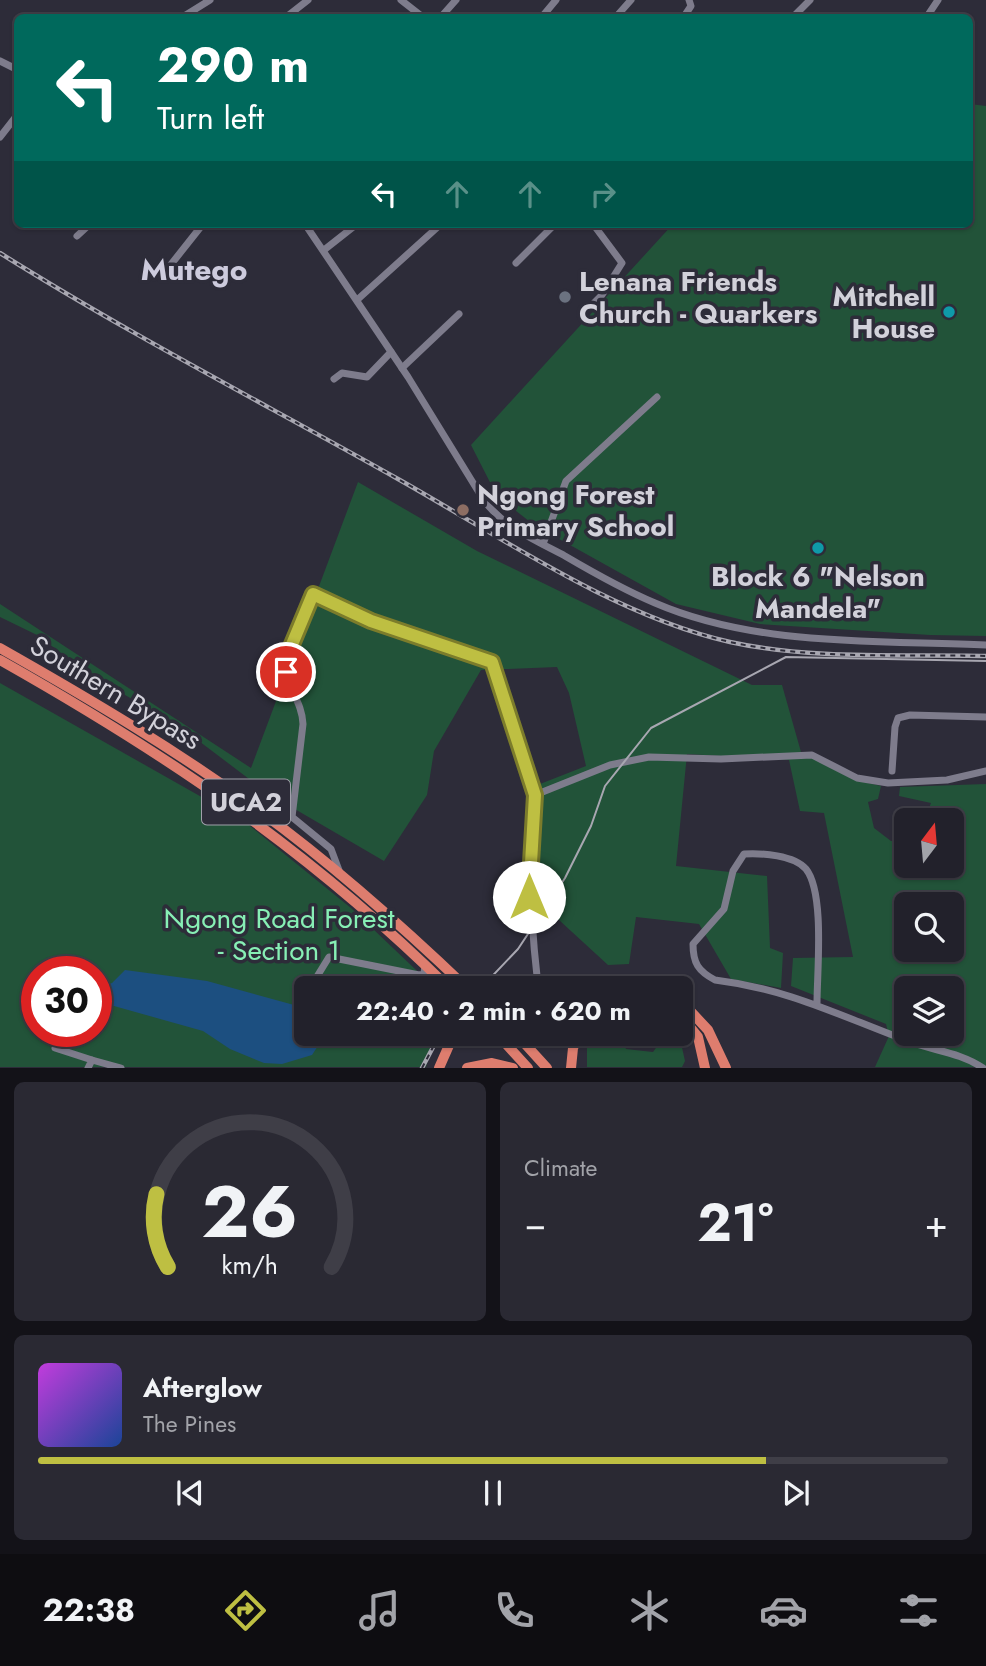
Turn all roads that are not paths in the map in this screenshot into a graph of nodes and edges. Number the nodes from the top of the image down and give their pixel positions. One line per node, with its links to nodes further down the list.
1 (211, 0): 8 (street)
2 (308, 0): 9 (street)
3 (401, 0): 10 (street)
4 (456, 0): 11 (street)
5 (556, 0): 12 (street)
6 (631, 0): 13 (street)
7 (810, 0): 14 (street)
8 (188, 14)
9 (290, 14)
10 (419, 14)
11 (444, 14)
12 (544, 14)
13 (619, 14)
14 (796, 14)
15 (14, 119): 16 (street)
16 (0, 137)
17 (86, 228): 24 (street)
18 (200, 228): 27 (street)
19 (308, 228): 25 (street)
20 (352, 228): 25 (street)
21 (437, 228): 28 (street)
22 (551, 228): 26 (street)
23 (596, 228): 29 (street)
24 (77, 236)
25 (324, 250): 28 (street)
26 (516, 262)
27 (155, 274)
28 (357, 300): 31 (street)
29 (590, 306)
30 (459, 314): 32 (street)
31 (391, 352): 32 (street); 33 (street)
32 (402, 368): 35 (street)
33 (334, 379)
34 (657, 397): 35 (street)
35 (543, 544): 36 (street)
36 (986, 645)
37 (0, 648): 43 (highway, Southern Bypass / UCA2)
38 (0, 660): 44 (highway, Southern Bypass / UCA2)
39 (986, 717): 40 (street)
40 (892, 771)
41 (986, 771): 42 (street)
42 (535, 795): 43 (street); 50 (street)
43 (340, 873): 49 (highway, Southern Bypass / UCA2)
44 (425, 964): 46 (street); 48 (highway, Southern Bypass / UCA2)
45 (317, 976): 47 (street)
46 (421, 976)
47 (421, 976)
48 (437, 976)
49 (453, 976)
50 (537, 976)
51 (817, 1003): 51 (street); 69 (street)
52 (693, 1014): 68 (highway)
53 (693, 1031): 67 (highway)
54 (449, 1046): 61 (highway)
55 (508, 1046): 64 (highway)
56 (527, 1046): 65 (highway)
57 (574, 1046): 66 (highway)
58 (55, 1048): 59 (street)
59 (90, 1064): 60 (street)
60 (121, 1068)
61 (439, 1068)
62 (467, 1068): 63 (highway)
63 (513, 1068)
64 (527, 1068)
65 (547, 1068)
66 (572, 1068)
67 (705, 1068)
68 (726, 1068)
69 (983, 1068)

